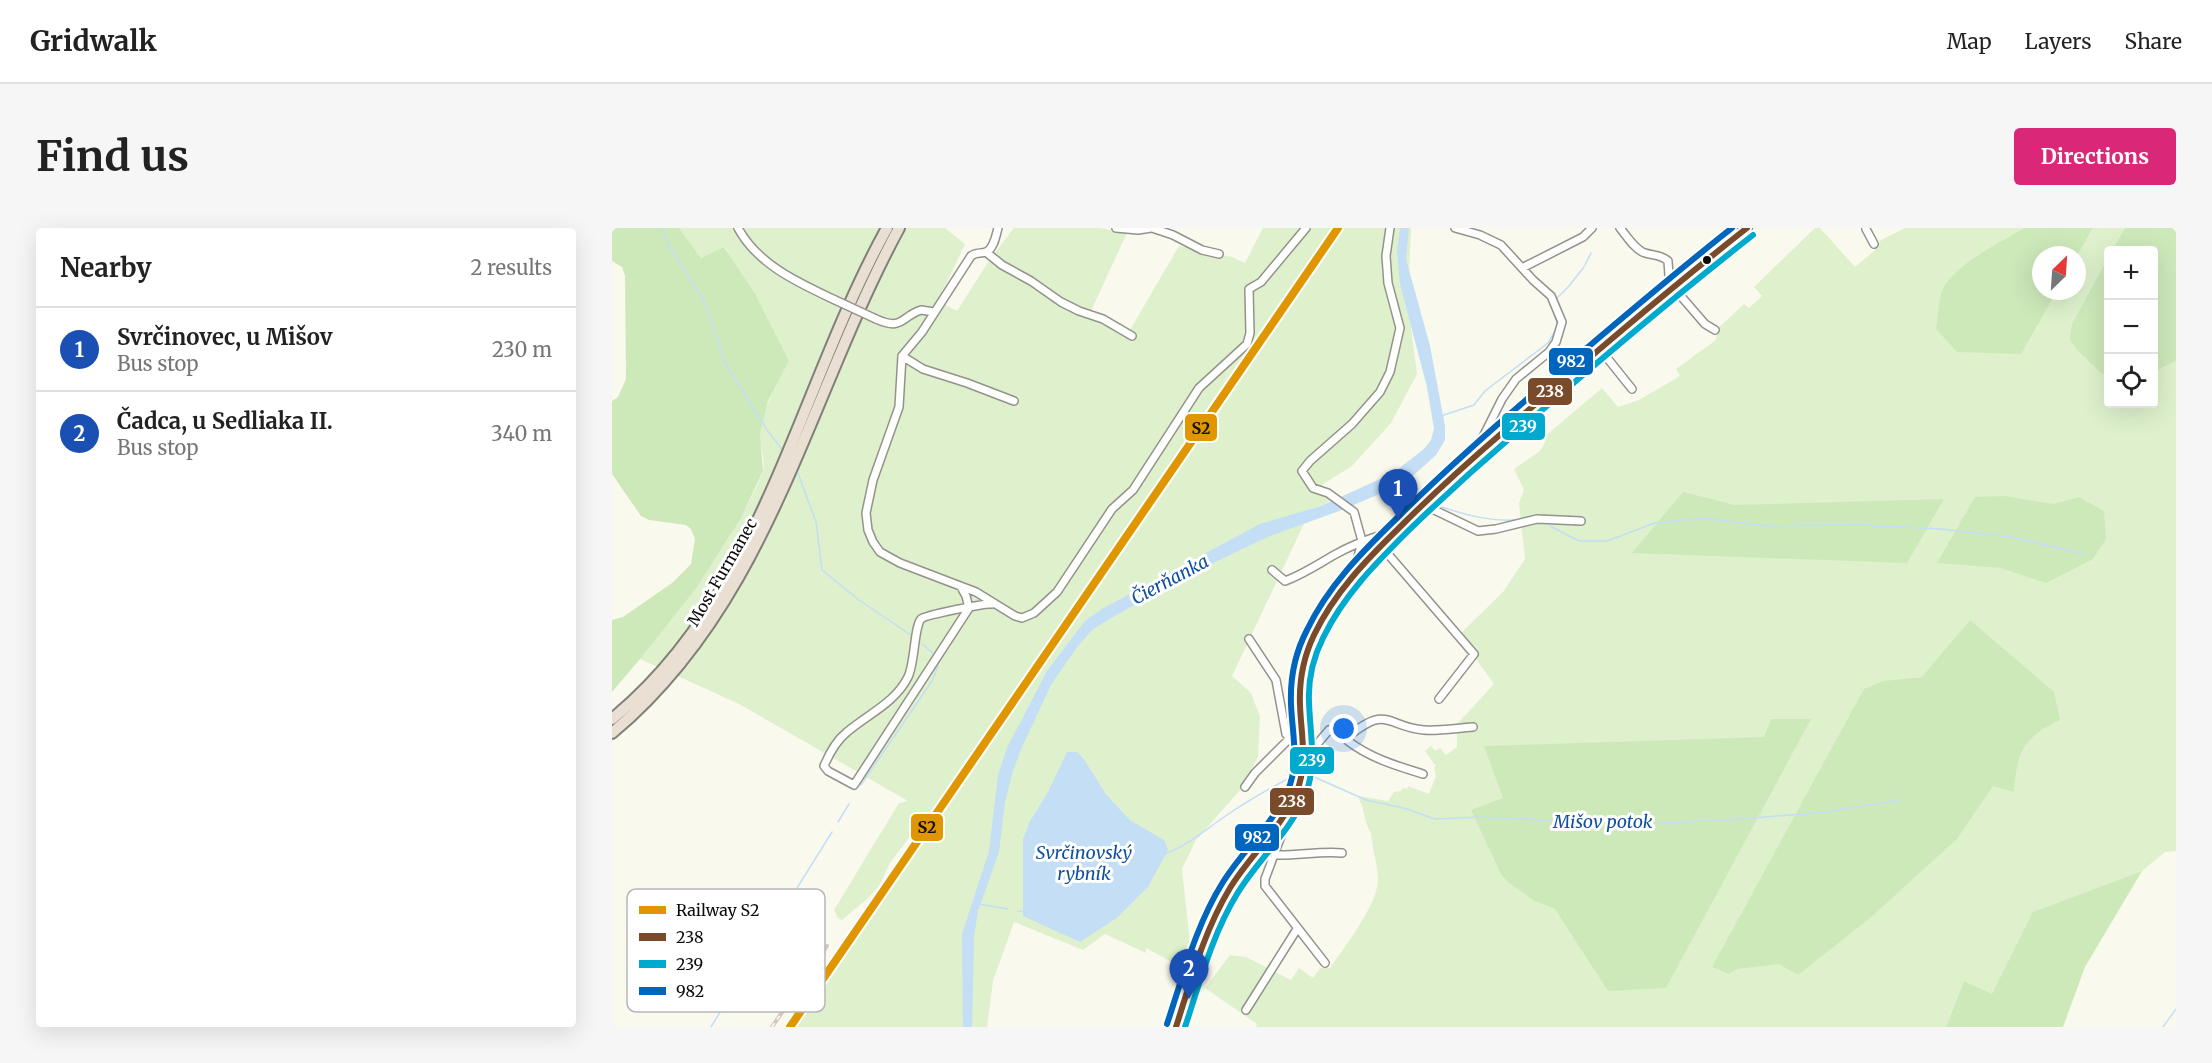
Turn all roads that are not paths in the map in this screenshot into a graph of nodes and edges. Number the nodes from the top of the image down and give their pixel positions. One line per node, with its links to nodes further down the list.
1 (738, 228): 19 (street, bridge)
2 (887, 228): 25 (highway)
3 (899, 228): 25 (highway)
4 (998, 228): 15 (street)
5 (1116, 228): 6 (street)
6 (1152, 228): 16 (street)
7 (1306, 228): 35 (street)
8 (1390, 228): 30 (street)
9 (1455, 228): 17 (street)
10 (1592, 228): 17 (street)
11 (1620, 228): 18 (street)
12 (1747, 228): 18 (main road)
13 (1867, 228): 14 (street)
14 (1874, 244)
15 (986, 252): 19 (street); 21 (street)
16 (1220, 254)
17 (1522, 268): 27 (street)
18 (1672, 289): 20 (street); 22 (main road)
19 (934, 312): 23 (street)
20 (1715, 330)
21 (1132, 336)
22 (1600, 349): 24 (street); 27 (main road)
23 (902, 356): 26 (street); 34 (street)
24 (1632, 389)
25 (815, 399): 39 (highway, Most Furmanec); 41 (highway, Most Furmanec)
26 (1014, 401)
27 (1481, 451): 28 (main road)
28 (1422, 504): 29 (street); 31 (main road)
29 (1581, 521)
30 (1362, 542): 31 (street); 32 (street); 33 (street)
31 (1384, 542): 32 (main road); 38 (street)
32 (1361, 568): 44 (main road)
33 (1272, 570)
34 (959, 585): 35 (street); 36 (street)
35 (995, 604): 36 (street)
36 (969, 608): 36 (street)
37 (1249, 639): 43 (street)
38 (1439, 699)
39 (612, 719)
40 (1473, 727): 42 (street)
41 (612, 733)
42 (1349, 736): 44 (street); 45 (street)
43 (1289, 740): 44 (street); 46 (street)
44 (1304, 752): 47 (main road)
45 (1423, 774)
46 (1245, 787)
47 (1278, 821): 49 (street); 53 (main road)
48 (1342, 853): 49 (street)
49 (1274, 855): 50 (street)
50 (1297, 929): 51 (street); 52 (street)
51 (1325, 963)
52 (1246, 1011)
53 (1176, 1027)

